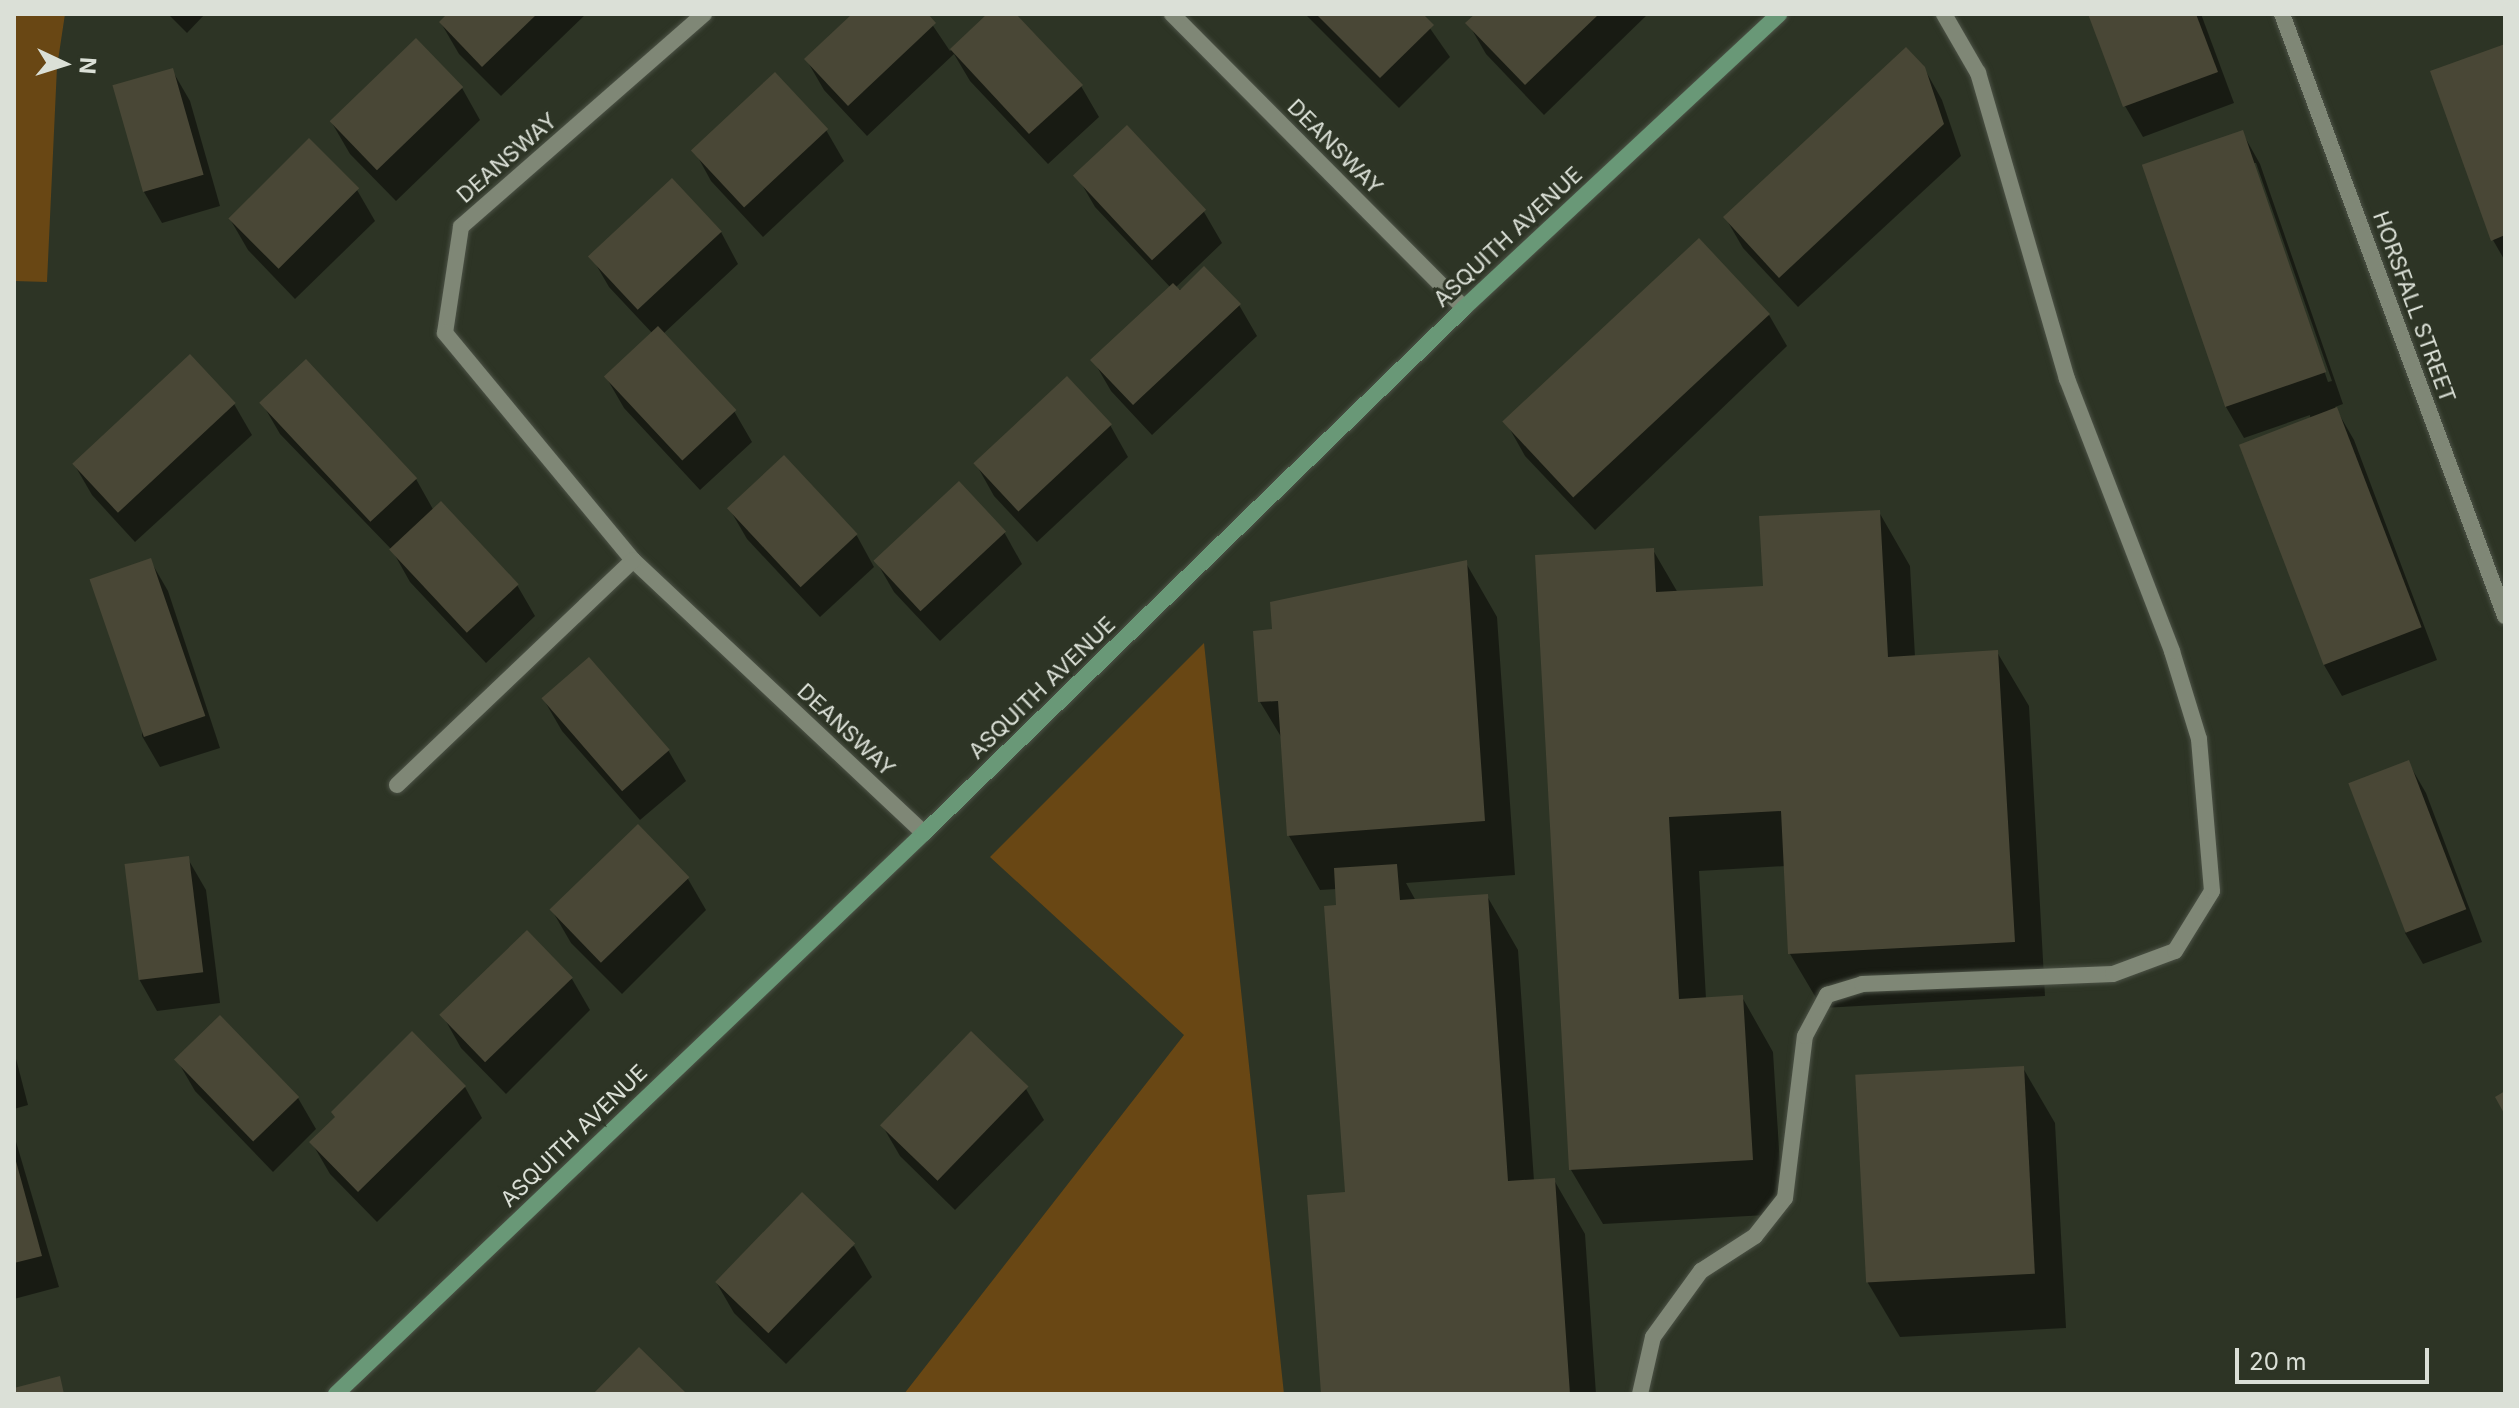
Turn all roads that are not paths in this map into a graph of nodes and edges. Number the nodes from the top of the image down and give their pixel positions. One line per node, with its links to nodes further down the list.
1 (704, 14): 7 (street, DEANSWAY)
2 (1779, 14): 6 (main road, ASQUITH AVENUE)
3 (1944, 14): 12 (street)
4 (2282, 14): 8 (street, HORSFALL STREET)
5 (1175, 15): 6 (street, DEANSWAY)
6 (1464, 308): 10 (main road, ASQUITH AVENUE)
7 (633, 560): 9 (street); 10 (street, DEANSWAY)
8 (2505, 616)
9 (397, 785)
10 (924, 833): 11 (main road, ASQUITH AVENUE)
11 (336, 1394)
12 (1640, 1394)

